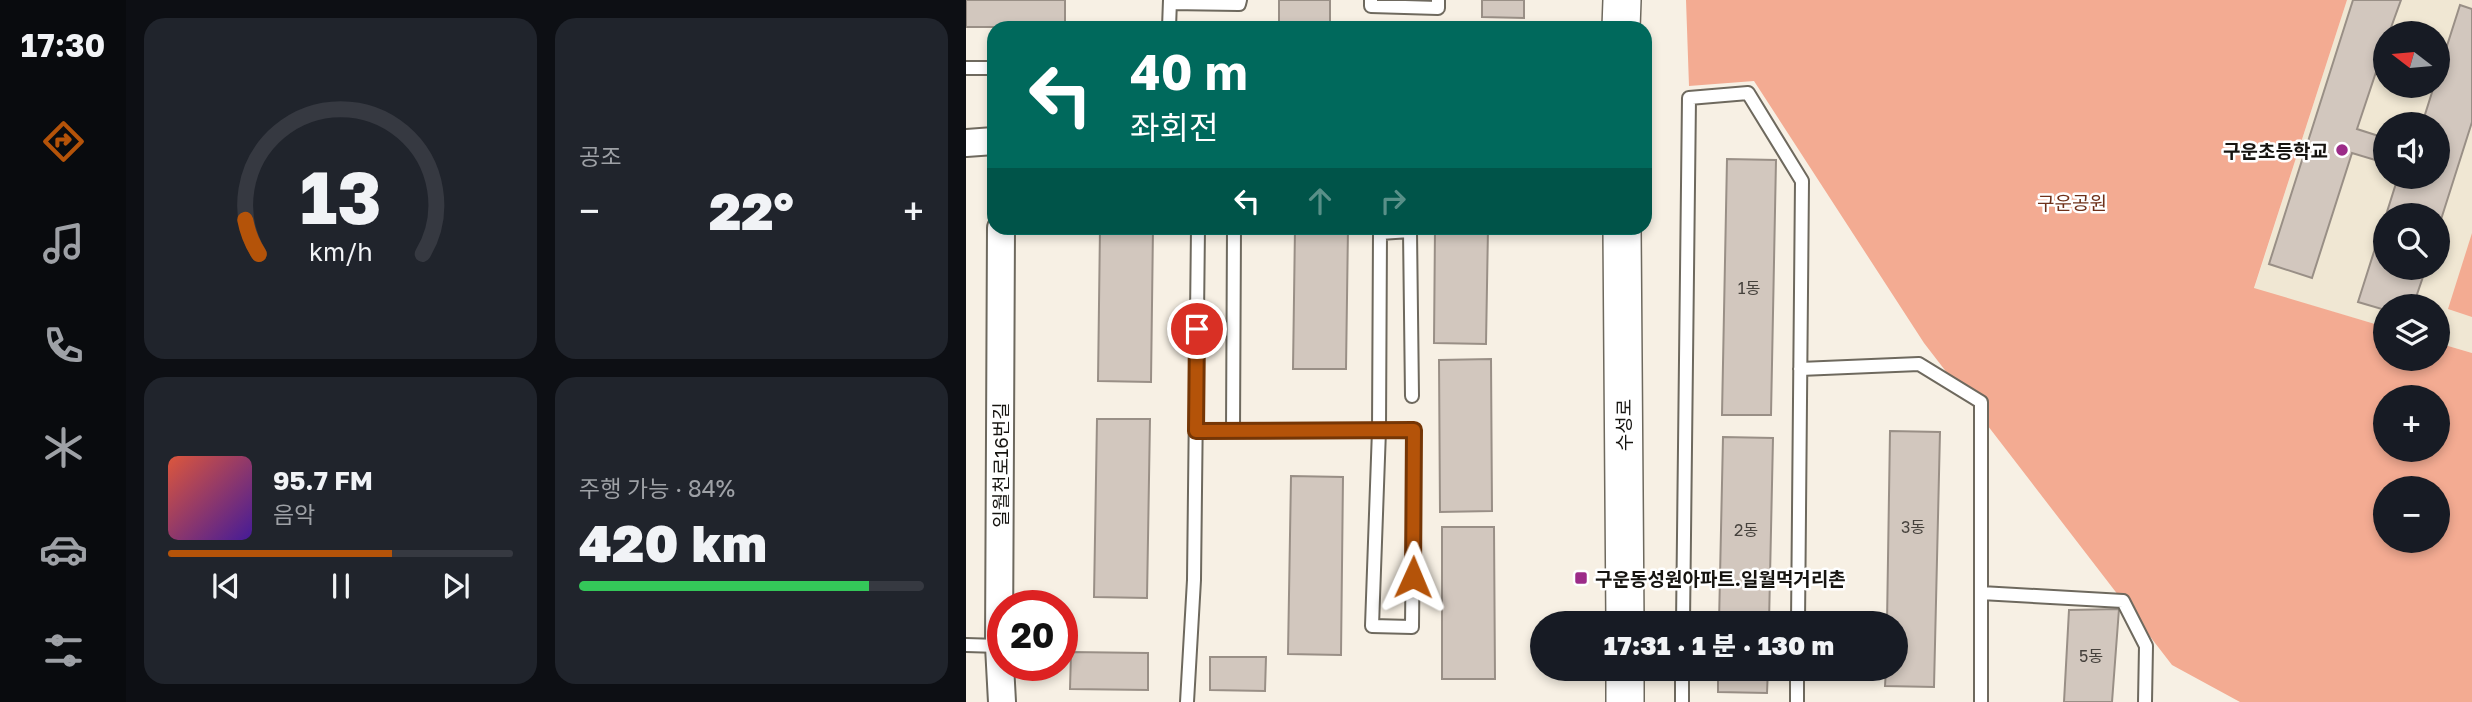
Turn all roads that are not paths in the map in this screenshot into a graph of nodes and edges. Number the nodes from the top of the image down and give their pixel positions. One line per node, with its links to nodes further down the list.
1 (1240, 0): 5 (lane)
2 (1371, 0): 3 (lane)
3 (1438, 0)
4 (1622, 0): 7 (street)
5 (1170, 2): 6 (lane)
6 (1169, 21)
7 (1622, 21)
8 (966, 68): 9 (lane)
9 (987, 68)
10 (987, 142): 11 (street)
11 (966, 143)
12 (1001, 235): 23 (street, 일월천로16번길)
13 (1198, 235): 21 (lane)
14 (1234, 235): 22 (lane)
15 (1380, 235): 20 (lane)
16 (1410, 235): 19 (lane)
17 (1622, 235): 25 (street, 수성로)
18 (1800, 369): 24 (lane); 26 (lane); 27 (lane)
19 (1412, 396)
20 (1379, 430): 20 (lane); 22 (lane)
21 (1196, 431): 22 (lane); 35 (lane)
22 (1233, 431)
23 (999, 590)
24 (1981, 593): 39 (lane); 40 (lane)
25 (1625, 611)
26 (1683, 611)
27 (1798, 611)
28 (966, 645): 29 (lane)
29 (987, 646)
30 (1001, 681): 34 (street, 일월천로16번길)
31 (1625, 681): 36 (street)
32 (1682, 681): 37 (lane)
33 (1797, 681): 38 (lane)
34 (1002, 702)
35 (1187, 702)
36 (1625, 702)
37 (1682, 702)
38 (1797, 702)
39 (1981, 702)
40 (2145, 702)

